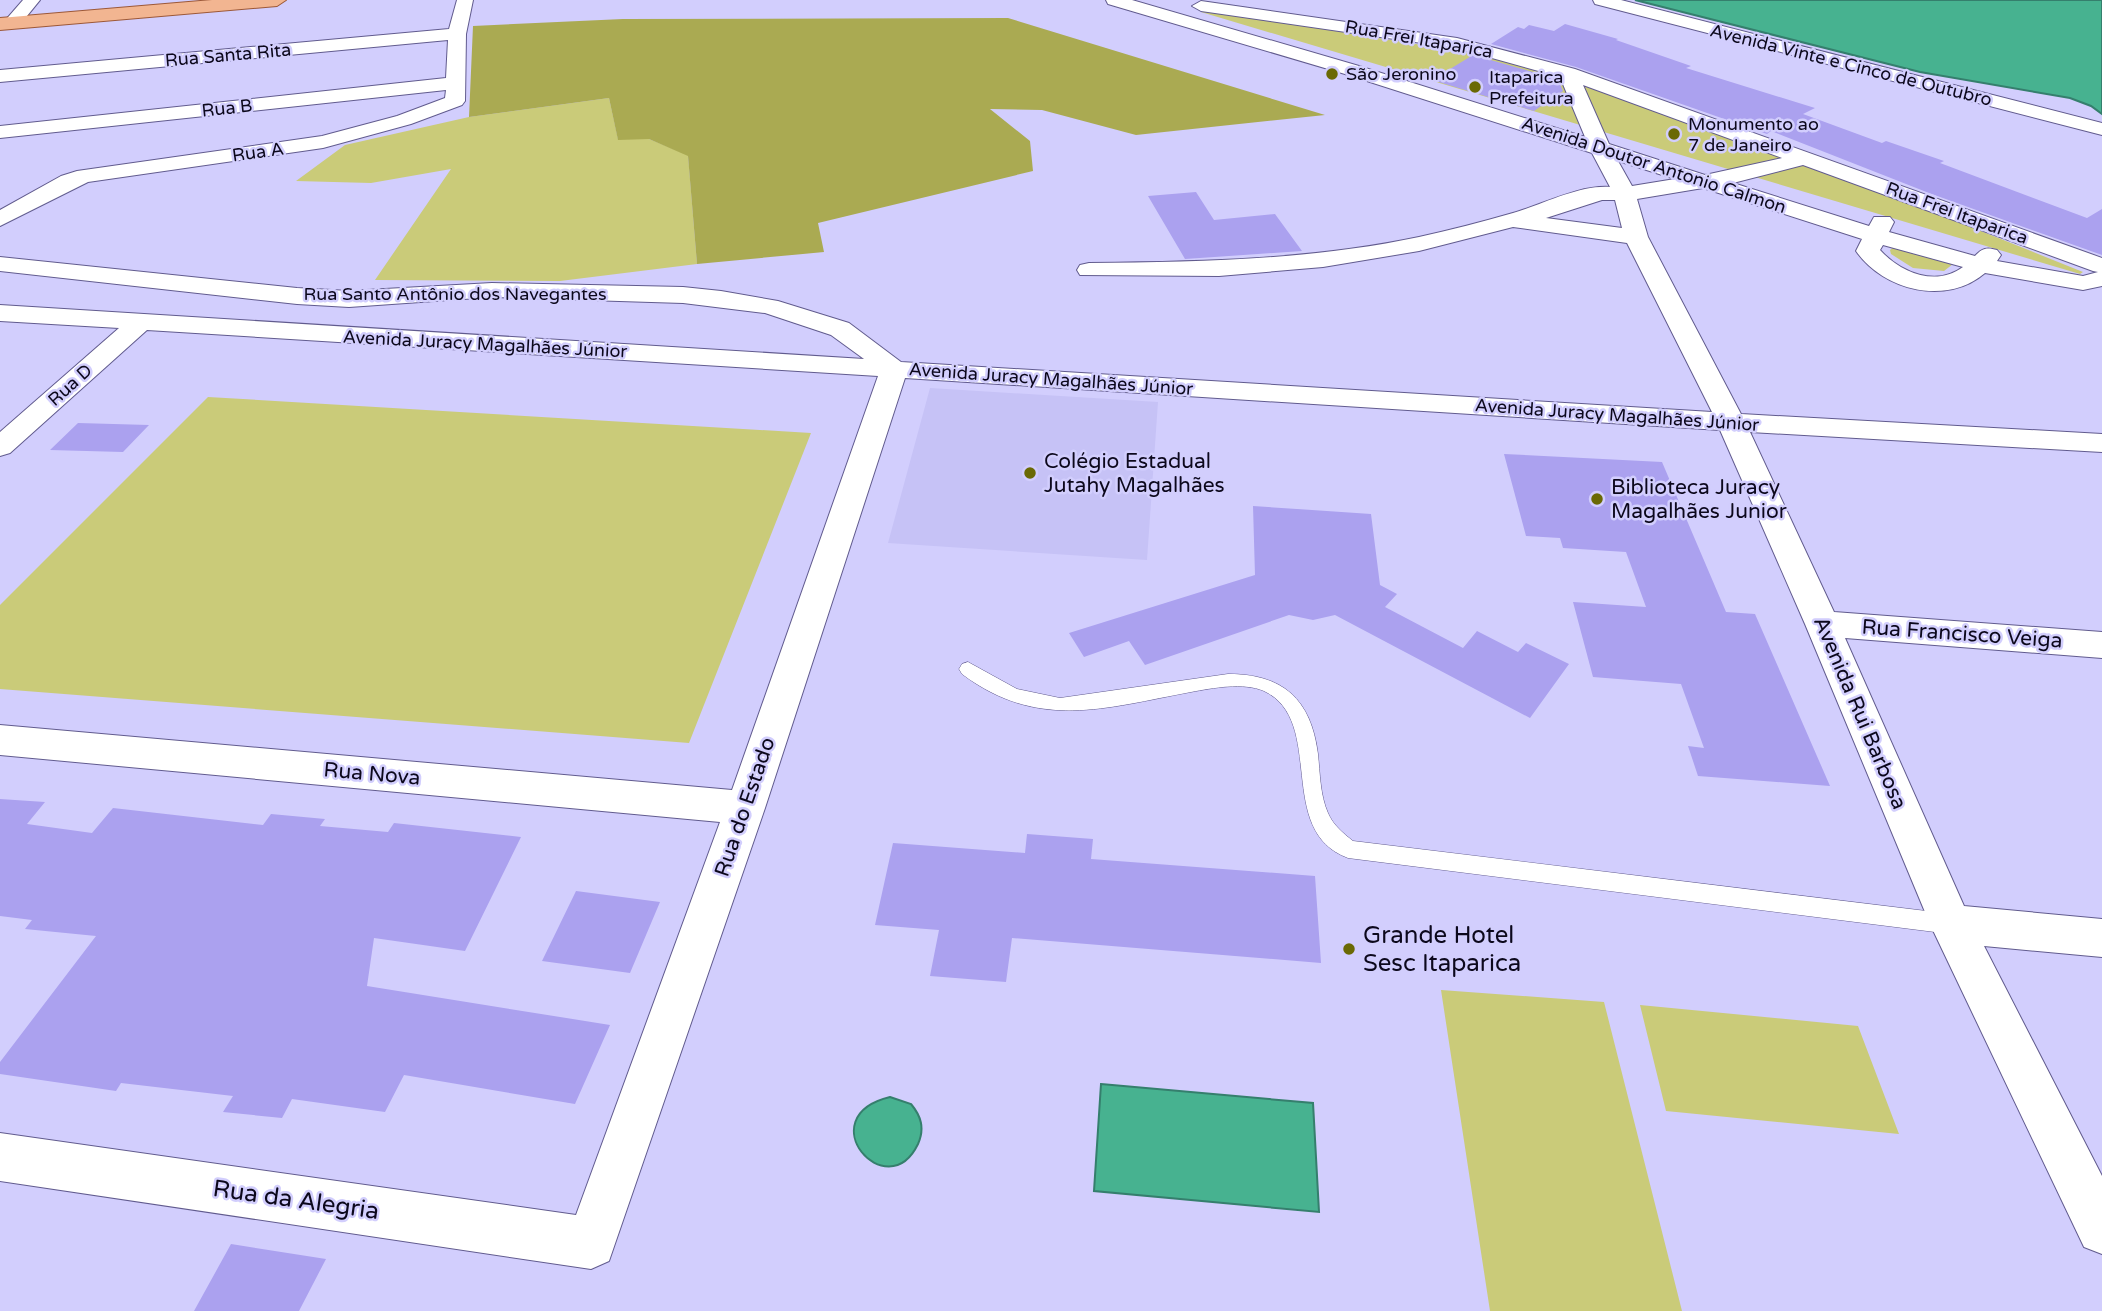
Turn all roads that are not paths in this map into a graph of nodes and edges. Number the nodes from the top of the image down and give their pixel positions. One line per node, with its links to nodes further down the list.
1 (32, 0): 8 (street)
2 (277, 0): 8 (main road)
3 (465, 0): 10 (street, Rua A)
4 (1114, 0): 9 (street, Avenida Doutor Antonio Calmon)
5 (1145, 0): 9 (street, Avenida Doutor Antonio Calmon)
6 (1162, 0): 11 (street, Rua Frei Itaparica)
7 (1601, 0): 14 (street, Avenida Vinte e Cinco de Outubro)
8 (6, 23)
9 (1235, 31): 16 (street, Avenida Doutor Antonio Calmon)
10 (457, 34): 12 (street, Rua Santa Rita); 13 (street, Rua A)
11 (1568, 73): 16 (street, Avenida Rui Barbosa); 17 (street, Rua Frei Itaparica)
12 (0, 76)
13 (454, 83): 15 (street, Rua B); 21 (street, Rua A)
14 (2102, 129)
15 (0, 132)
16 (1597, 142): 18 (street, Avenida Doutor Antonio Calmon); 19 (street, Avenida Doutor Antonio Calmon); 20 (street, Avenida Rui Barbosa)
17 (1807, 158): 18 (street); 23 (street, Rua Frei Itaparica)
18 (1731, 177): 19 (street); 24 (street, Avenida Doutor Antonio Calmon)
19 (1701, 180): 20 (street); 24 (street, Avenida Doutor Antonio Calmon)
20 (1625, 194): 22 (street); 25 (street, Avenida Rui Barbosa)
21 (0, 219)
22 (1513, 220): 25 (street); 30 (street)
23 (1984, 222): 26 (street); 29 (street, Rua Frei Itaparica)
24 (1878, 228): 26 (street, Avenida Doutor Antonio Calmon); 27 (street)
25 (1636, 237): 35 (street, Avenida Rui Barbosa)
26 (1963, 245): 27 (street, Avenida Doutor Antonio Calmon)
27 (1985, 260): 31 (street, Avenida Doutor Antonio Calmon)
28 (0, 264): 34 (street, Rua Santo Antônio dos Navegantes)
29 (2102, 266)
30 (1089, 270)
31 (2102, 279)
32 (0, 313): 33 (street, Avenida Juracy Magalhães Júnior)
33 (141, 323): 34 (street, Avenida Juracy Magalhães Júnior); 37 (street, Rua D)
34 (894, 369): 35 (street, Avenida Juracy Magalhães Júnior); 42 (street, Rua do Estado)
35 (1731, 422): 36 (street, Avenida Juracy Magalhães Júnior); 38 (street, Avenida Rui Barbosa)
36 (2102, 443)
37 (0, 447)
38 (1822, 624): 39 (street, Rua Francisco Veiga); 43 (street, Avenida Rui Barbosa)
39 (2102, 645)
40 (968, 669): 43 (lane)
41 (0, 740): 42 (street, Rua Nova)
42 (745, 808): 47 (street, Rua do Estado)
43 (1951, 924): 44 (street); 46 (street, Avenida Rui Barbosa)
44 (2102, 939)
45 (0, 1157): 47 (street, Rua da Alegria)
46 (2102, 1229)
47 (592, 1243)

